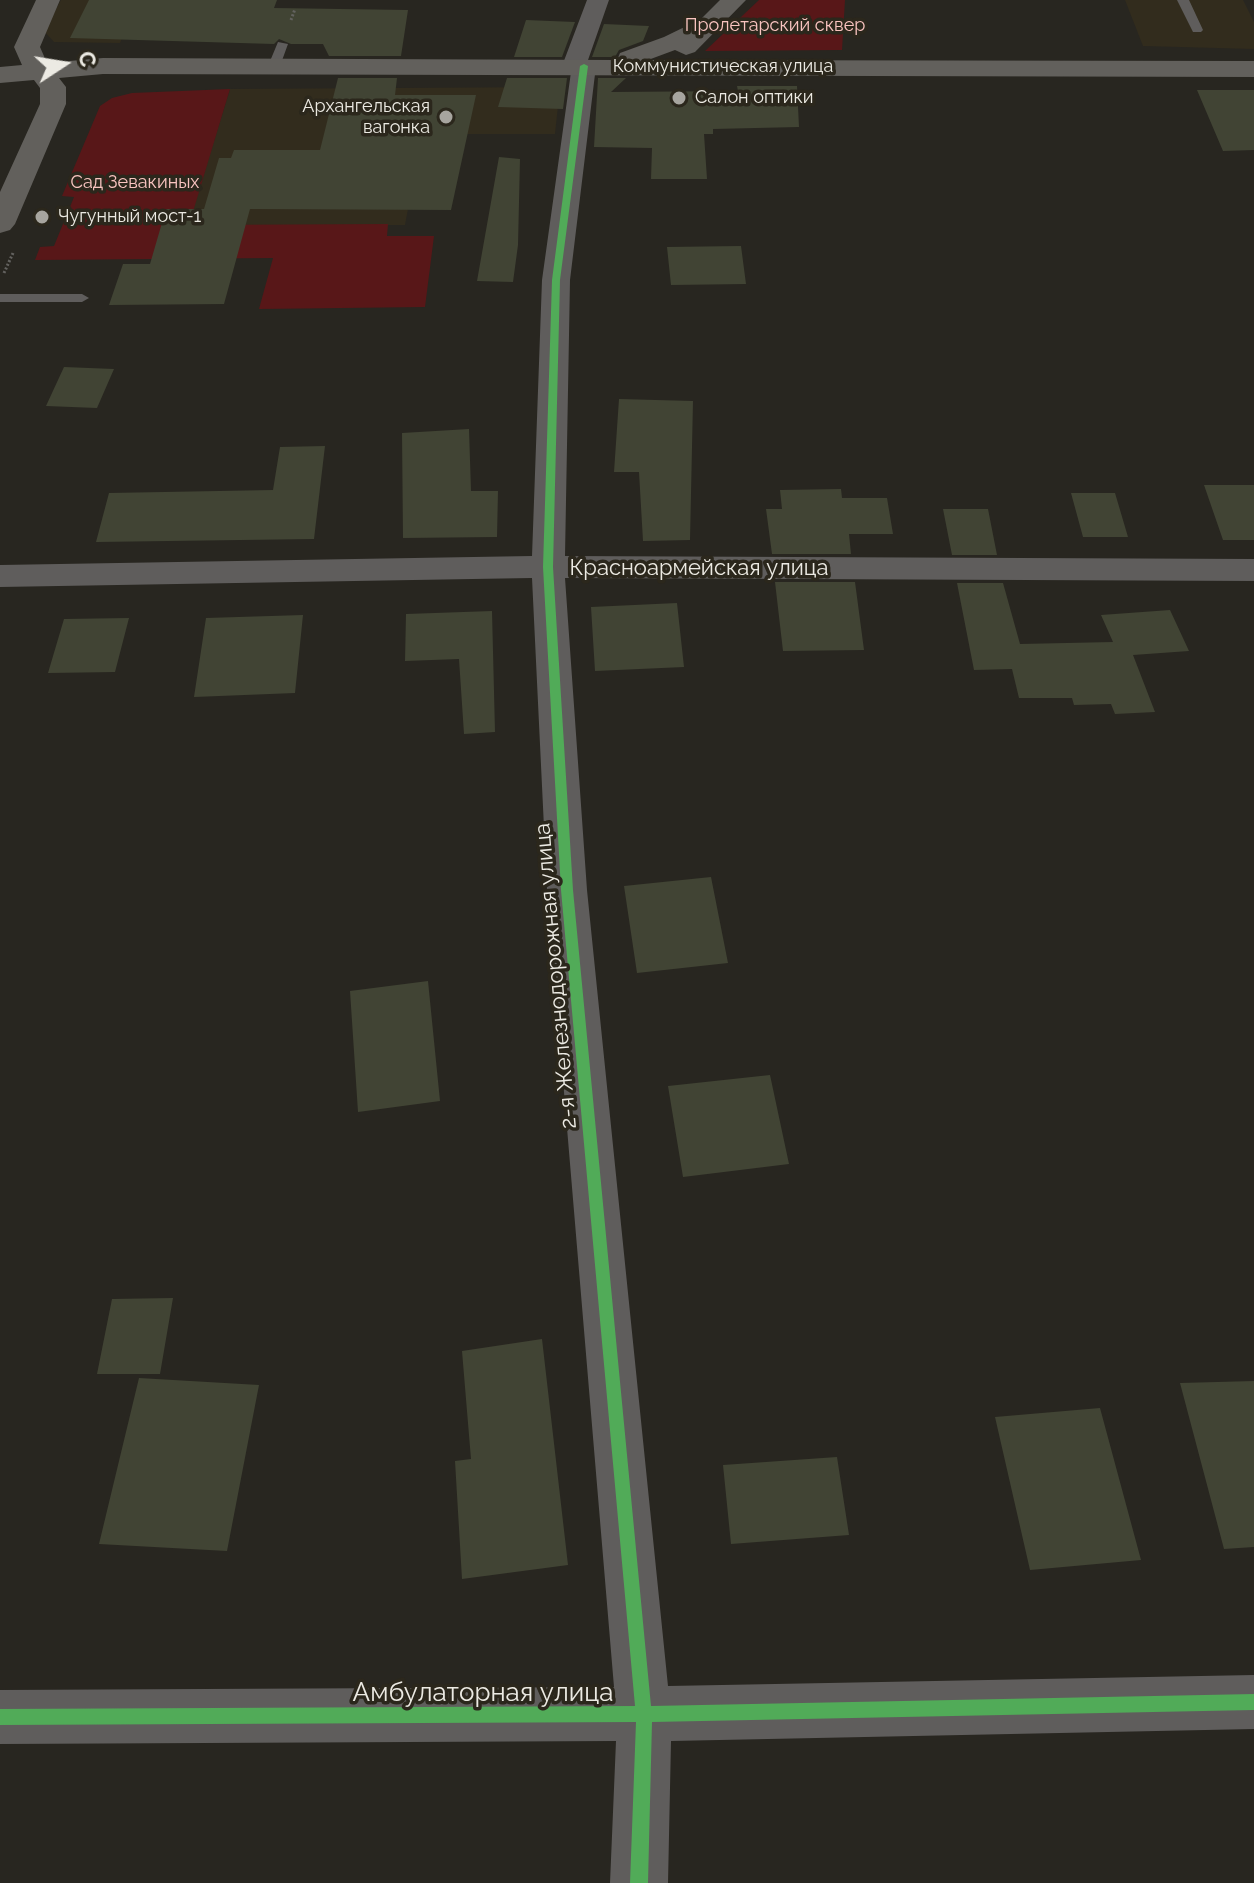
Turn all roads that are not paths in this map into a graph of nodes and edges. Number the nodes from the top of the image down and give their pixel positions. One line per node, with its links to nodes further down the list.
1 (48, 0): 10 (main road)
2 (598, 0): 7 (street, 2-я Железнодорожная улица)
3 (734, 0): 5 (main road)
4 (1183, 0): 6 (lane)
5 (705, 25): 7 (main road); 8 (main road)
6 (1197, 30)
7 (585, 66): 8 (main road, Коммунистическая улица); 10 (main road, Коммунистическая улица); 15 (street, 2-я Железнодорожная улица)
8 (714, 68): 9 (main road, Коммунистическая улица)
9 (1254, 69)
10 (41, 71): 11 (main road, Коммунистическая улица); 12 (main road)
11 (0, 75)
12 (0, 224)
13 (0, 298): 14 (lane)
14 (82, 298)
15 (548, 567): 16 (street, Красноармейская улица); 17 (street, Красноармейская улица); 19 (street, 2-я Железнодорожная улица)
16 (1254, 570)
17 (0, 576)
18 (1254, 1702): 19 (street, Амбулаторная улица)
19 (644, 1714): 20 (street, Амбулаторная улица); 21 (street, 2-я Железнодорожная улица)
20 (0, 1717)
21 (639, 1883)

